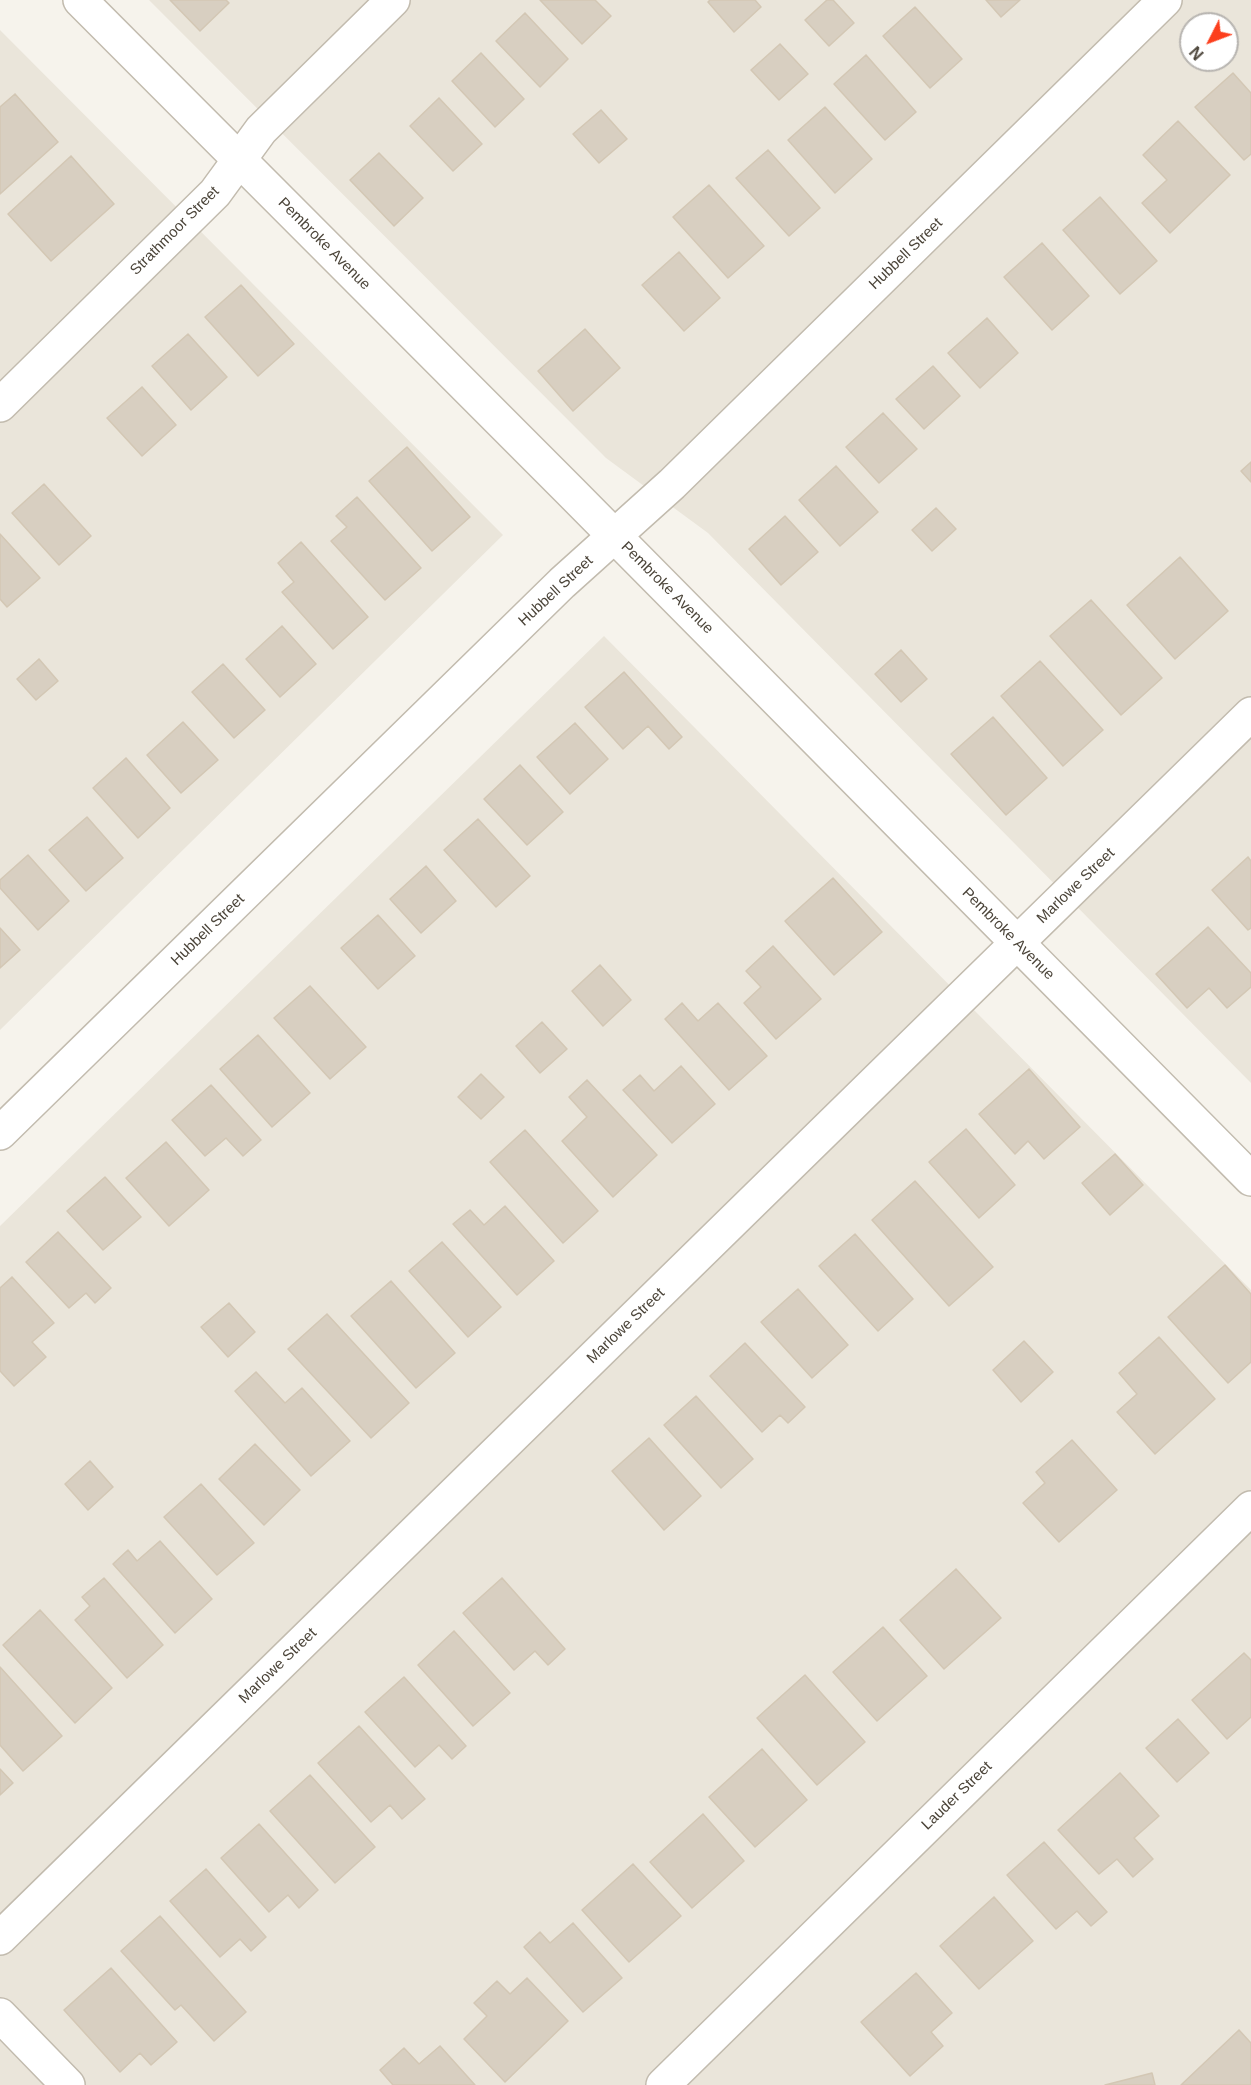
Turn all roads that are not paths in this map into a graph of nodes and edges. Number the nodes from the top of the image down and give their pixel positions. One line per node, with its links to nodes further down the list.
1 (80, 0): 4 (street, Pembroke Avenue)
2 (393, 0): 4 (street, Strathmoor Street)
3 (1165, 0): 6 (street, Hubbell Street)
4 (240, 160): 5 (street, Strathmoor Street); 6 (street, Pembroke Avenue)
5 (0, 405)
6 (615, 536): 8 (street, Pembroke Avenue); 9 (street, Hubbell Street)
7 (1251, 714): 8 (street, Marlowe Street)
8 (1018, 943): 10 (street, Pembroke Avenue); 12 (street, Marlowe Street)
9 (0, 1133)
10 (1251, 1179)
11 (1251, 1508): 15 (street, Lauder Street)
12 (0, 1938)
13 (0, 2015): 14 (street)
14 (68, 2085)
15 (663, 2085)

